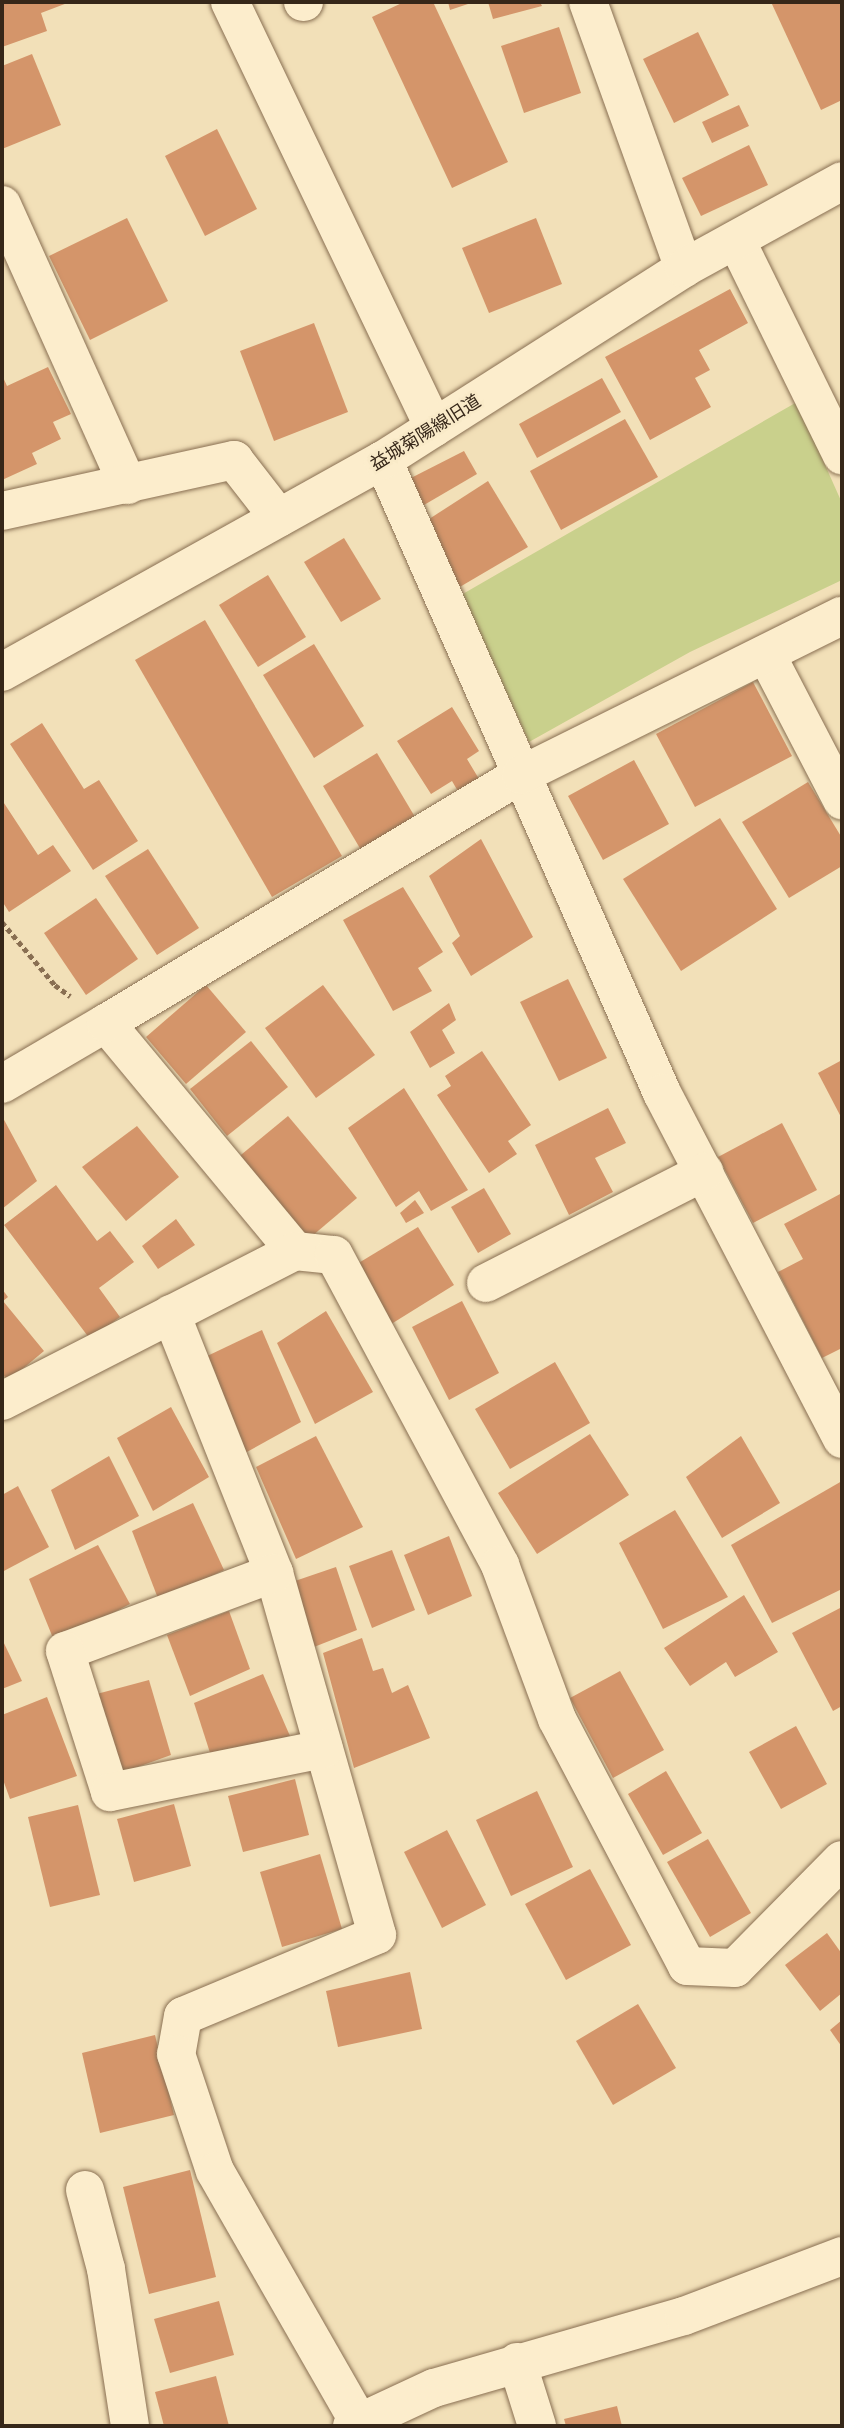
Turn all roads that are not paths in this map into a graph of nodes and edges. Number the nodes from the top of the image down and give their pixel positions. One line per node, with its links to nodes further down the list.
1 (230, 2): 7 (street)
2 (588, 2): 6 (street)
3 (842, 181): 5 (street, 益城菊陽線旧道)
4 (2, 205): 10 (street)
5 (736, 240): 6 (street, 益城菊陽線旧道); 8 (street)
6 (684, 268): 7 (street, 益城菊陽線旧道)
7 (434, 428): 9 (street, 益城菊陽線旧道)
8 (842, 455)
9 (383, 460): 12 (street, 益城菊陽線旧道); 16 (street)
10 (128, 485): 11 (street); 12 (street)
11 (2, 512)
12 (279, 518): 15 (street, 益城菊陽線旧道)
13 (842, 616): 14 (street)
14 (766, 654): 16 (street); 17 (street)
15 (2, 672)
16 (521, 775): 18 (street); 20 (street)
17 (842, 800)
18 (106, 1023): 19 (street); 21 (street)
19 (2, 1084)
20 (704, 1172): 22 (street); 25 (street)
21 (295, 1251): 23 (street); 28 (street)
22 (486, 1283)
23 (171, 1314): 24 (street); 26 (street)
24 (2, 1401)
25 (842, 1439)
26 (274, 1573): 27 (street); 27 (street)
27 (324, 1749): 32 (street)
28 (842, 1860)
29 (85, 2190): 33 (street)
30 (842, 2256): 31 (street)
31 (517, 2362): 32 (street); 34 (street)
32 (355, 2424)
33 (130, 2426)
34 (537, 2426)

